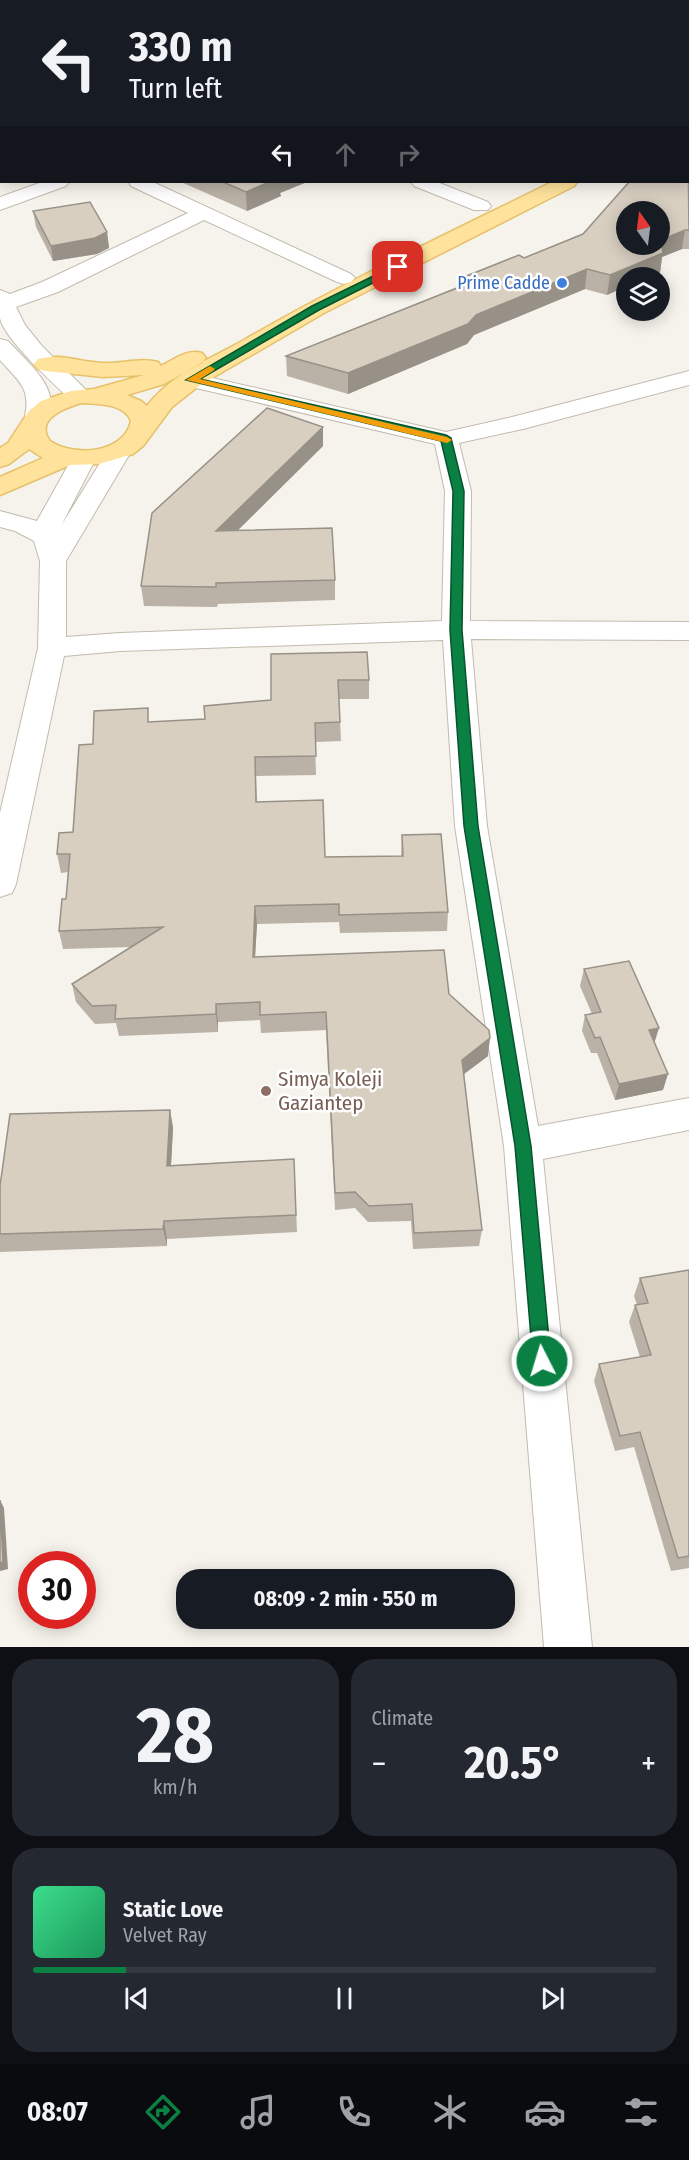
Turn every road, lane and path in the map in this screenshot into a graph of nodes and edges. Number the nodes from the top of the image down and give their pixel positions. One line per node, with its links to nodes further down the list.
1 (55, 183): 6 (street)
2 (140, 183): 8 (street)
3 (424, 183): 7 (street)
4 (525, 183): 7 (main road)
5 (565, 183): 13 (main road)
6 (0, 204)
7 (481, 206): 9 (main road)
8 (204, 213): 9 (street); 10 (street)
9 (344, 278): 13 (main road)
10 (2, 300): 12 (street)
11 (0, 346): 16 (street)
12 (46, 364): 13 (main road); 15 (street)
13 (192, 369): 15 (main road); 17 (main road); 18 (street)
14 (686, 384): 18 (street)
15 (89, 396): 16 (main road); 17 (main road)
16 (34, 421): 20 (main road); 21 (main road)
17 (141, 432): 19 (main road)
18 (446, 438): 25 (street)
19 (120, 450): 20 (main road); 24 (street)
20 (75, 458): 22 (main road); 24 (street)
21 (0, 459)
22 (0, 487)
23 (0, 519): 24 (street)
24 (49, 549): 27 (street)
25 (456, 630): 26 (street); 27 (street); 30 (street)
26 (689, 631)
27 (52, 648): 28 (street)
28 (0, 884)
29 (689, 1114): 30 (street)
30 (523, 1146): 31 (street)
31 (568, 1647)

